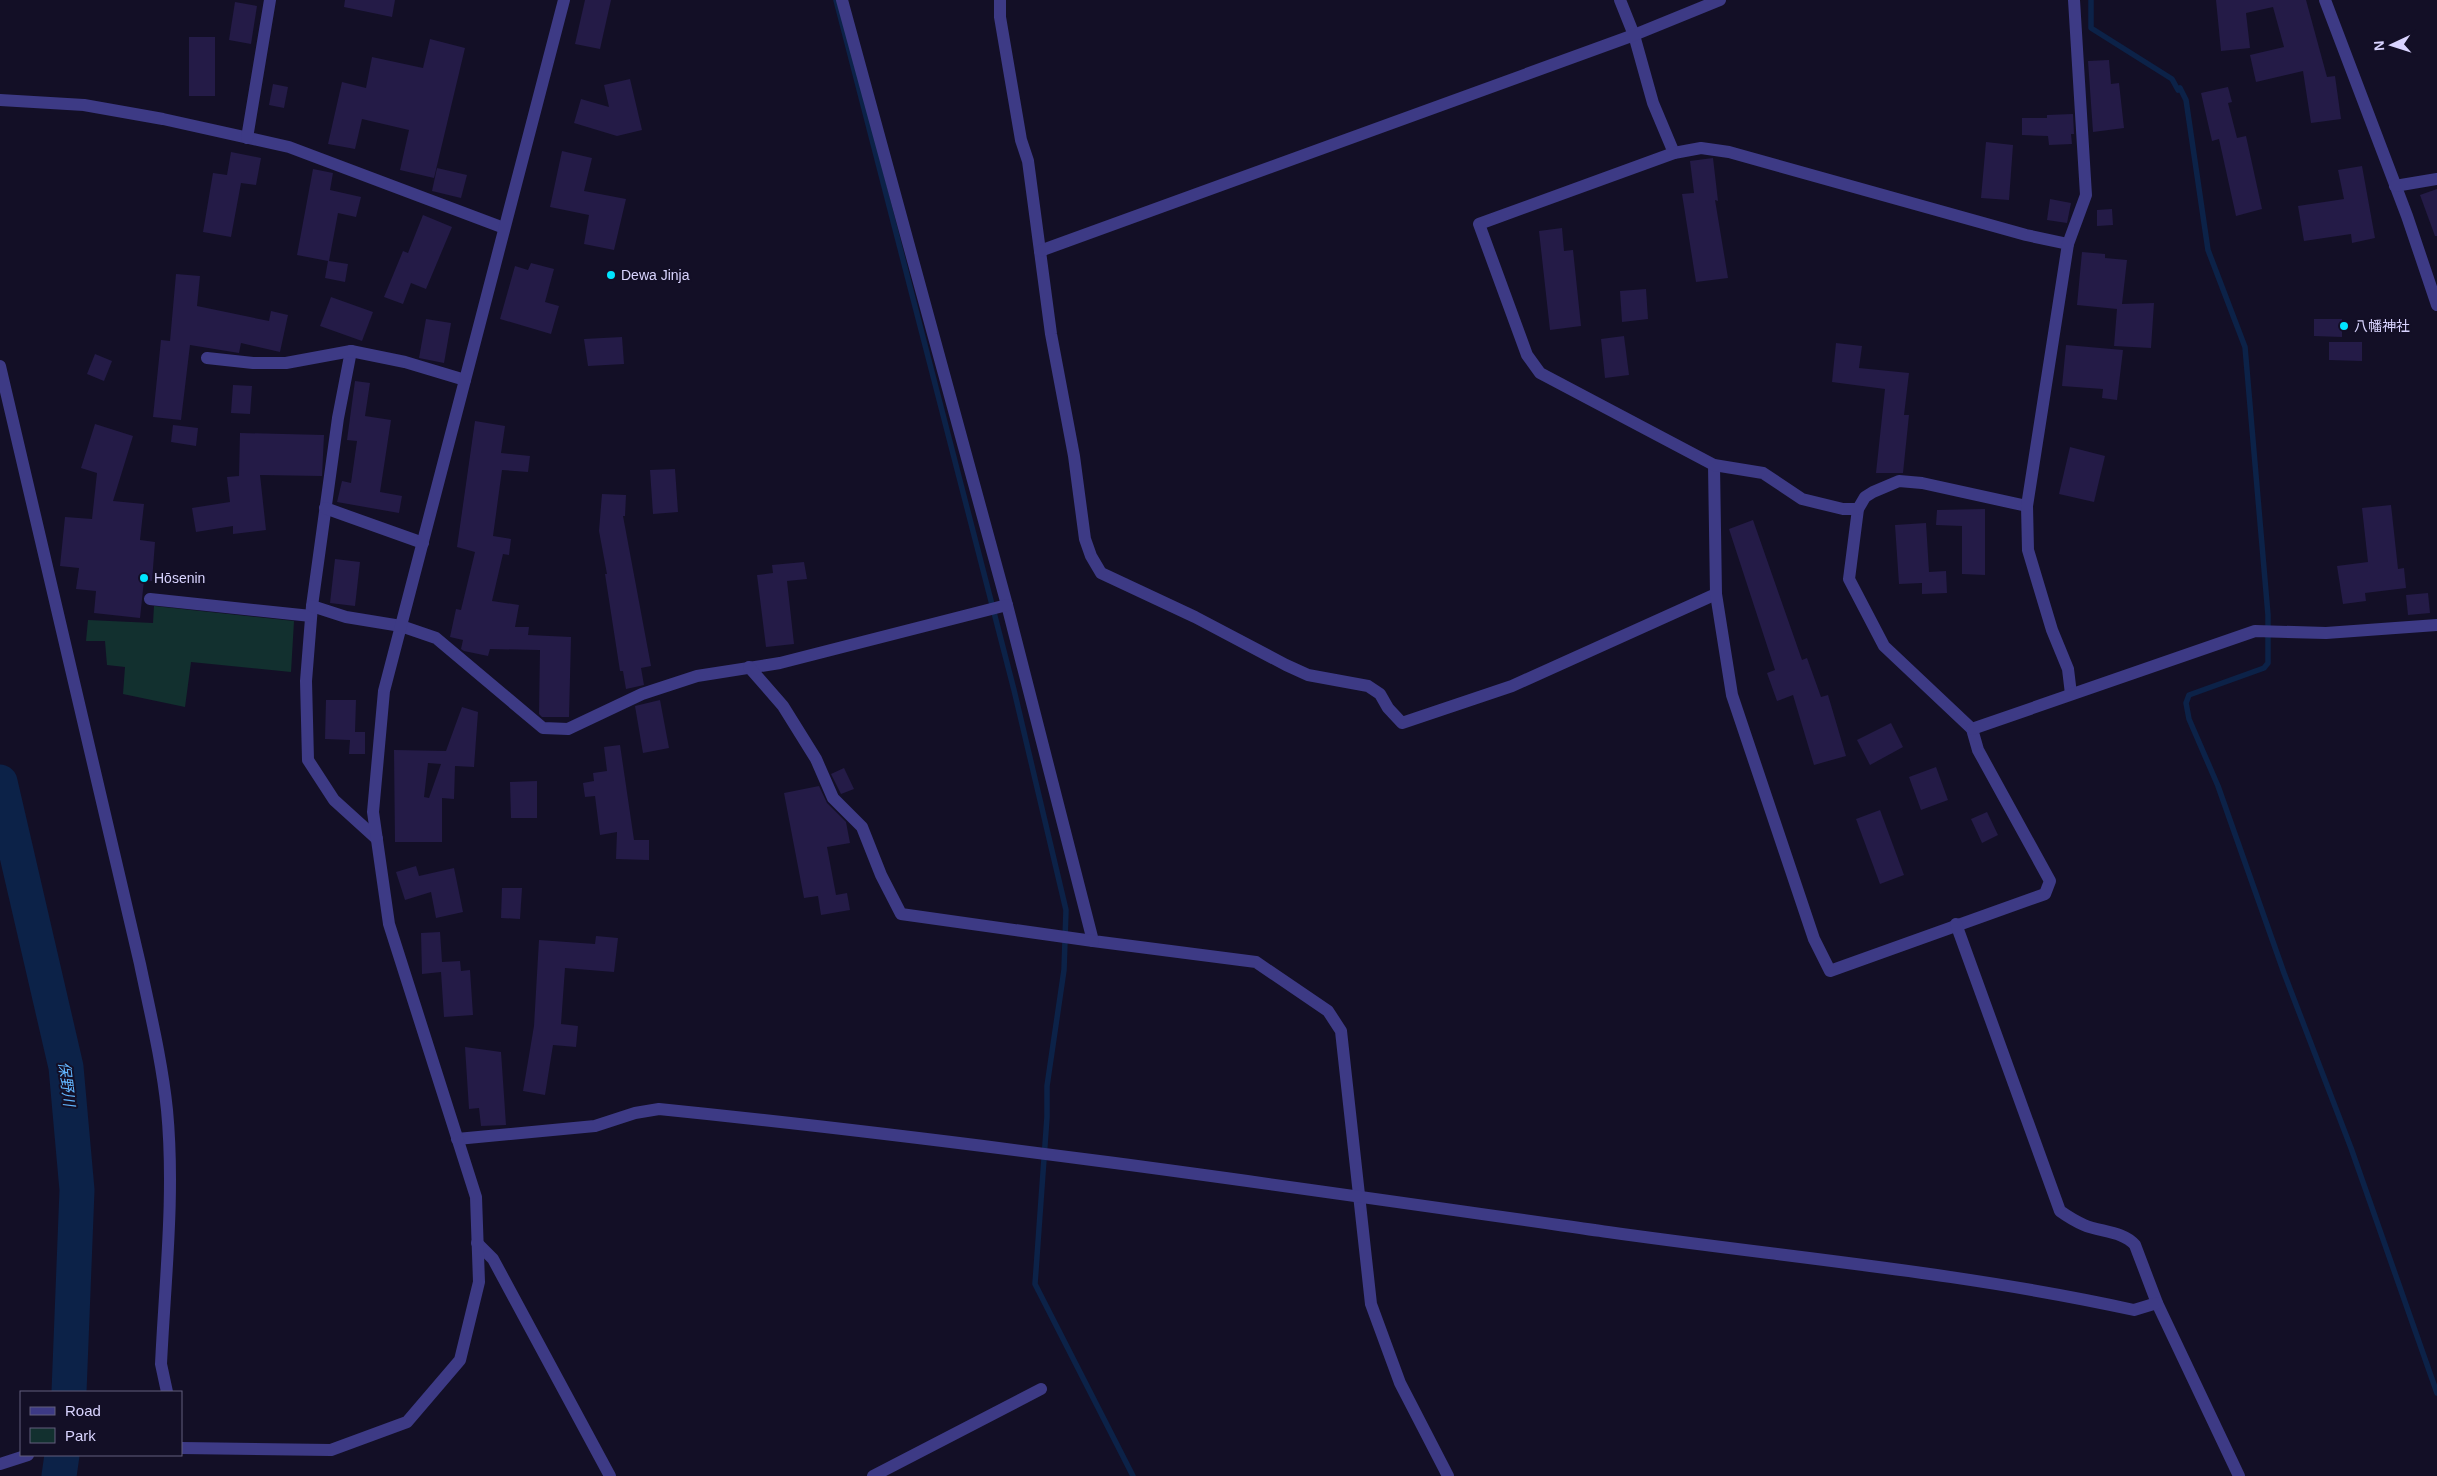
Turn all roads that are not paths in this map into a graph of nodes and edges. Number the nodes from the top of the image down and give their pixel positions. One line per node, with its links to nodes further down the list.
1 (270, 0): 11 (street)
2 (564, 0): 15 (street)
3 (842, 0): 30 (street)
4 (1000, 0): 17 (street)
5 (1620, 0): 9 (street)
6 (1720, 0): 9 (street)
7 (2074, 0): 16 (street)
8 (2325, 0): 14 (street)
9 (1634, 35): 12 (street); 17 (street)
10 (0, 100): 11 (street)
11 (248, 138): 15 (street)
12 (1674, 153): 16 (street); 23 (street)
13 (2437, 179): 14 (street)
14 (2395, 186): 18 (street)
15 (504, 228): 22 (street)
16 (2068, 244): 24 (street)
17 (1040, 251): 28 (street)
18 (2437, 306)
19 (351, 351): 20 (street); 22 (street); 25 (street)
20 (207, 358)
21 (0, 366): 45 (street)
22 (465, 380): 27 (street)
23 (1714, 465): 26 (street); 28 (street)
24 (2027, 506): 26 (street); 35 (street)
25 (325, 508): 27 (street); 31 (street)
26 (1858, 509): 36 (street)
27 (423, 543): 33 (street)
28 (1716, 594): 38 (street)
29 (150, 599): 31 (street)
30 (1007, 605): 34 (street); 39 (street)
31 (311, 611): 33 (street); 37 (street)
32 (2437, 625): 35 (street)
33 (401, 626): 34 (street); 37 (street)
34 (749, 667): 39 (street)
35 (2071, 694): 36 (street)
36 (1972, 729): 38 (street)
37 (377, 839): 40 (street)
38 (1956, 924): 43 (street)
39 (1093, 941): 41 (street)
40 (457, 1139): 41 (street); 42 (street)
41 (1359, 1196): 43 (street); 51 (street)
42 (477, 1243): 46 (street); 49 (street)
43 (2157, 1303): 52 (street)
44 (1041, 1389): 50 (street)
45 (167, 1391)
46 (182, 1448)
47 (25, 1456): 48 (street)
48 (0, 1464)
49 (610, 1476)
50 (873, 1476)
51 (1448, 1476)
52 (2239, 1476)

